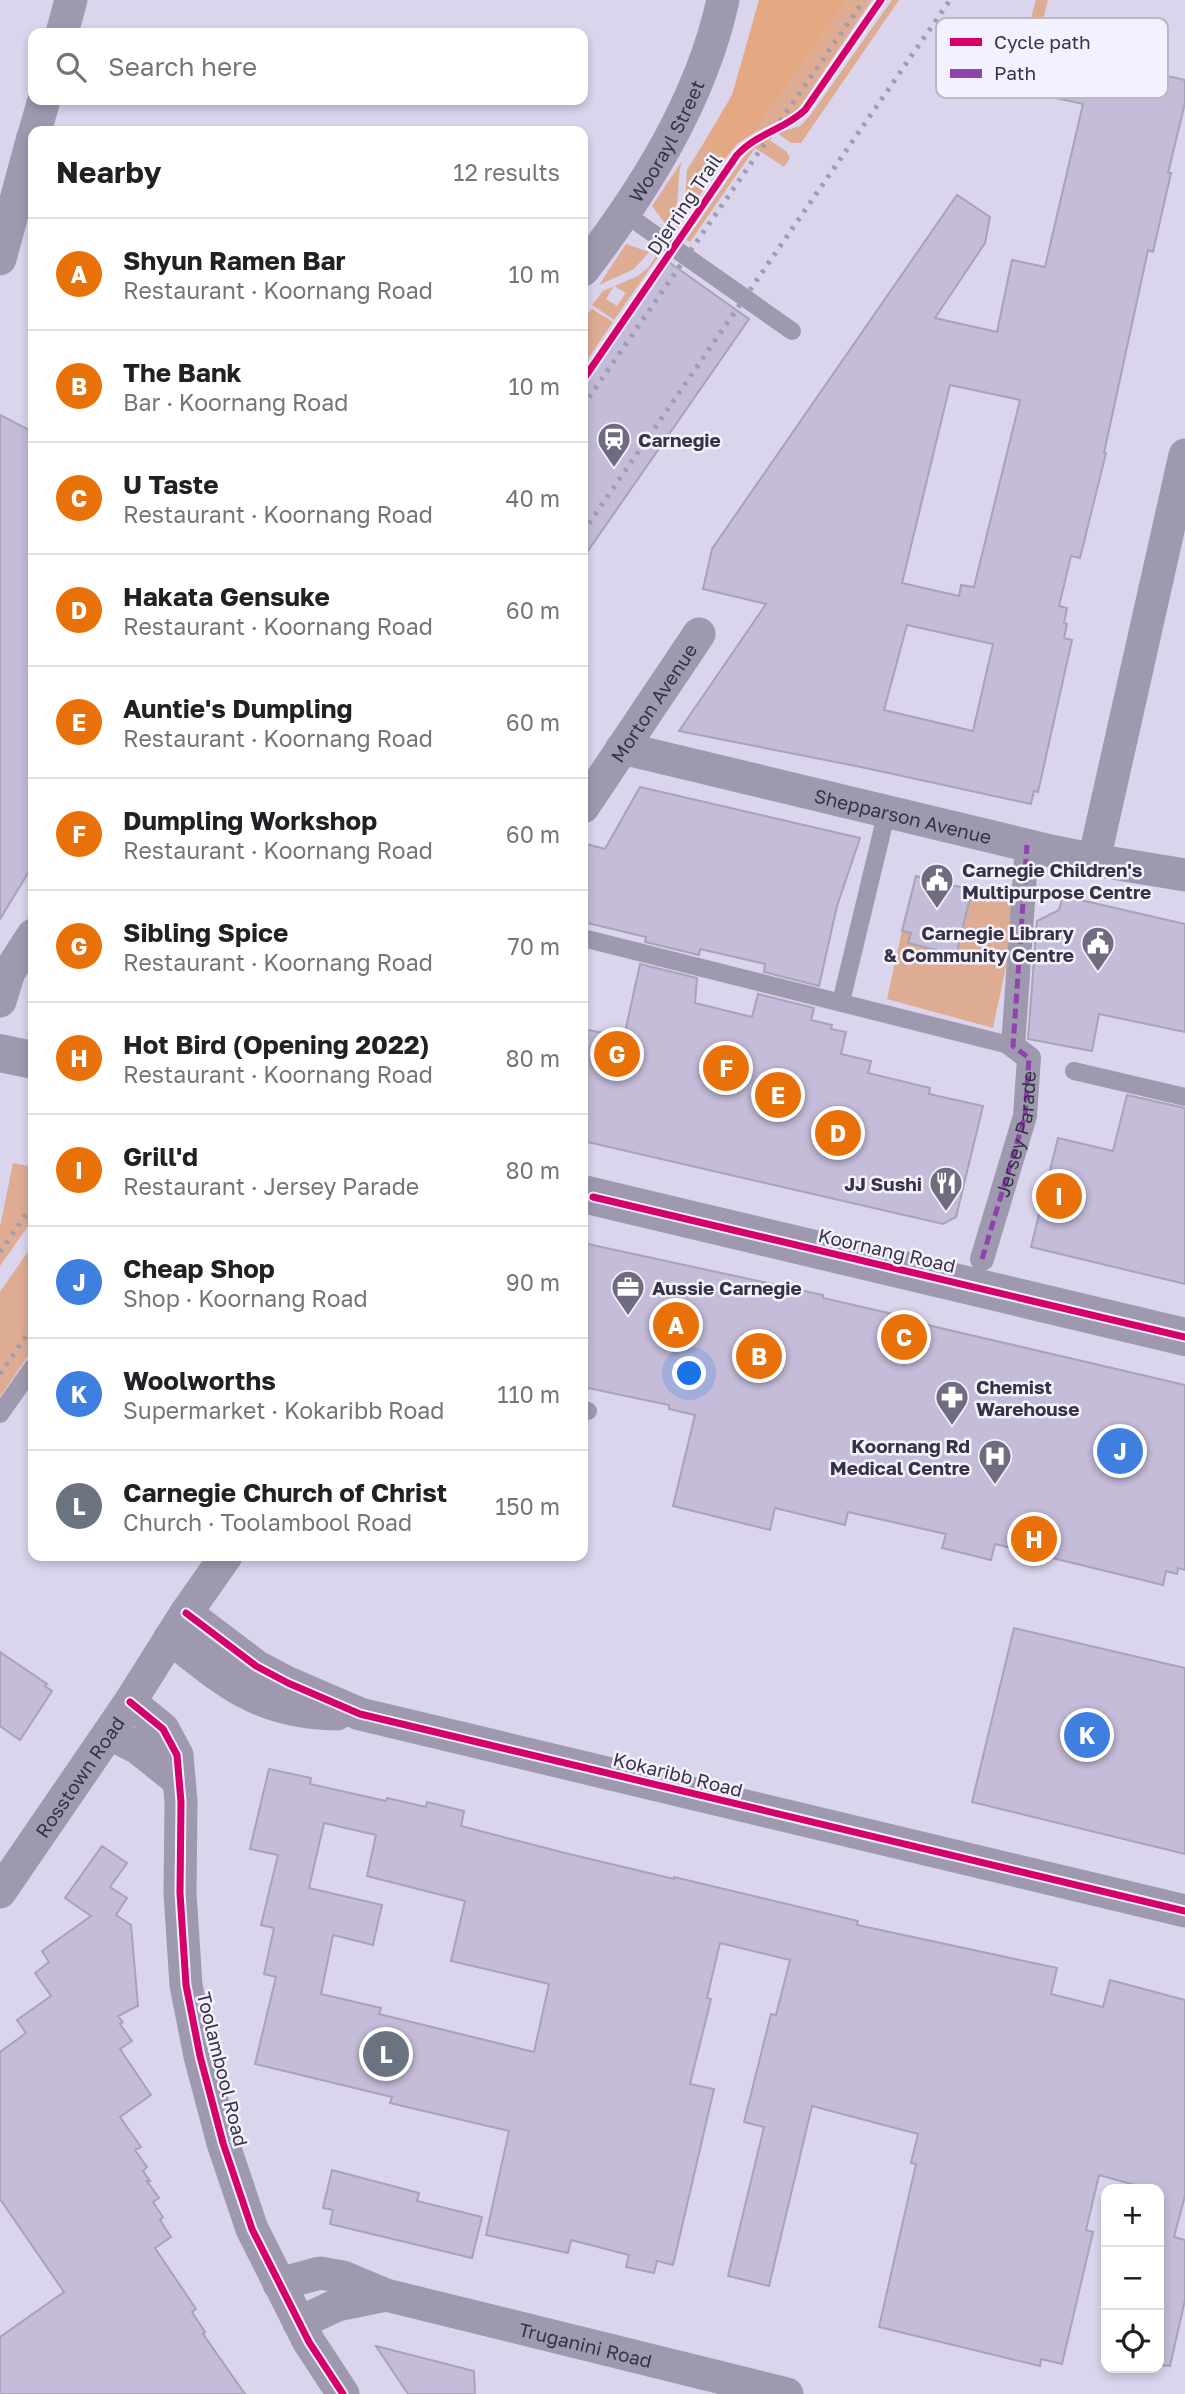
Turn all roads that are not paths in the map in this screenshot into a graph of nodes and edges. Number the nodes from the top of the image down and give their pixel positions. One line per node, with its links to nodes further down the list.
1 (71, 0): 3 (street)
2 (723, 0): 7 (street, Woorayl Street)
3 (63, 28)
4 (43, 105): 5 (street)
5 (36, 126)
6 (28, 155): 8 (street)
7 (624, 213): 9 (street, Woorayl Street); 10 (lane)
8 (0, 258)
9 (588, 263)
10 (792, 331)
11 (1185, 455): 17 (street)
12 (699, 634): 13 (street, Morton Avenue)
13 (622, 748): 14 (street, Morton Avenue); 15 (street, Shepparson Avenue)
14 (588, 799)
15 (887, 811): 16 (street, Shepparson Avenue); 22 (lane)
16 (1027, 845): 17 (street, Shepparson Avenue); 23 (street, Jersey Parade)
17 (1094, 860): 18 (street, Shepparson Avenue)
18 (1185, 874)
19 (588, 939): 22 (lane)
20 (28, 943): 21 (street)
21 (0, 1001)
22 (841, 1002): 23 (lane)
23 (1013, 1046): 29 (street, Jersey Parade)
24 (0, 1053): 25 (street)
25 (28, 1059)
26 (1073, 1071): 27 (lane)
27 (1185, 1097)
28 (588, 1195): 30 (street, Koornang Road)
29 (982, 1259)
30 (1185, 1337)
31 (28, 1374): 32 (lane)
32 (0, 1414)
33 (223, 1561): 34 (street, Rosstown Road)
34 (178, 1626): 35 (street, Rosstown Road); 39 (street, Kokaribb Road)
35 (130, 1702): 36 (street, Rosstown Road); 37 (street, Toolambool Road)
36 (109, 1733): 37 (street); 38 (street, Rosstown Road)
37 (178, 1780): 40 (street, Toolambool Road)
38 (0, 1892)
39 (1185, 1911)
40 (279, 2284): 41 (street, Truganini Road); 42 (street, Toolambool Road)
41 (386, 2295): 42 (street, Truganini Road); 44 (street, Truganini Road)
42 (299, 2323): 43 (street, Toolambool Road)
43 (343, 2394)
44 (787, 2394)

